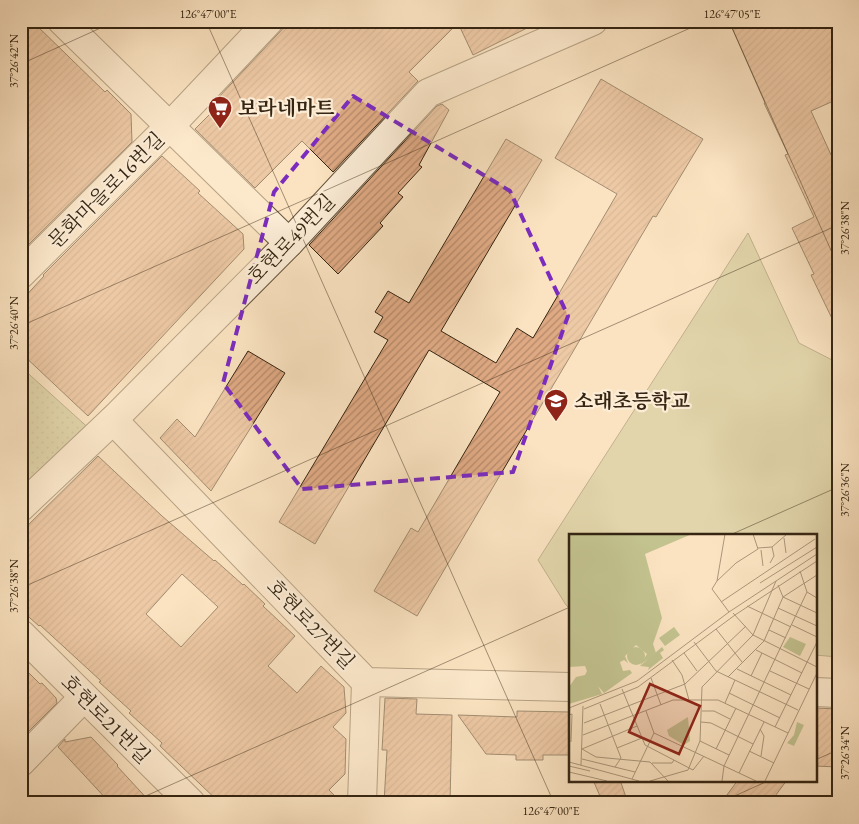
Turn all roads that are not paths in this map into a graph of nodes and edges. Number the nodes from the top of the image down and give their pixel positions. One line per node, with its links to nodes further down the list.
1 (62, 21): 4 (street, 문화마을로16번길)
2 (269, 21): 4 (street, 문화마을로16번길)
3 (593, 21): 5 (street, 호현로49번길)
4 (169, 127): 5 (street, 문화마을로16번길); 6 (street, 문화마을로16번길)
5 (289, 243): 7 (street, 호현로49번길)
6 (21, 274)
7 (113, 420): 8 (street, 호현로49번길); 10 (street, 호현로27번길)
8 (21, 507)
9 (21, 634): 14 (street, 호현로21번길)
10 (366, 682): 11 (street, 호현로27번길); 17 (street)
11 (569, 687)
12 (816, 692): 13 (street)
13 (838, 693)
14 (84, 697): 15 (street); 16 (street, 호현로21번길)
15 (21, 762)
16 (190, 803)
17 (362, 803)

